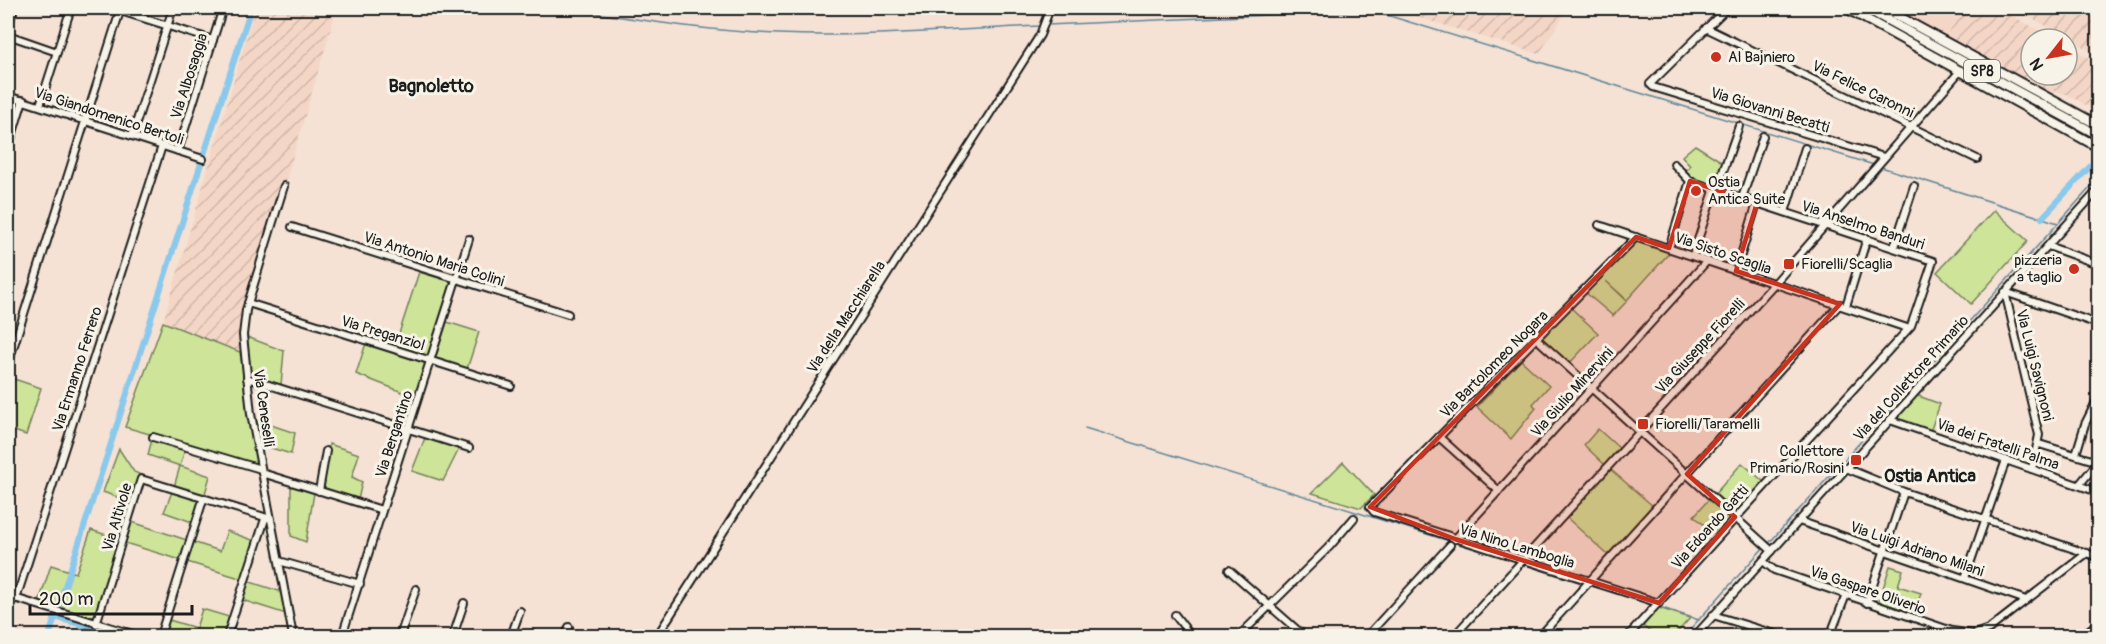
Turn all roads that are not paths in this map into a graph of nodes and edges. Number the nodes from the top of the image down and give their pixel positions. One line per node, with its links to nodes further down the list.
1 (14, 8): 13 (street)
2 (71, 8): 17 (street)
3 (111, 8): 11 (street)
4 (173, 8): 12 (street)
5 (223, 8): 16 (street, Via Albosaggia)
6 (1050, 8): 140 (street, Via della Macchiarella)
7 (1727, 8): 14 (street)
8 (1846, 8): 18 (main road)
9 (1865, 8): 26 (main road, SP8)
10 (1883, 8): 23 (main road)
11 (120, 9): 12 (street); 22 (street)
12 (167, 25): 16 (street); 27 (street)
13 (8, 26)
14 (1706, 28): 25 (street, Via Felice Caronni); 36 (street, Via Giovanni Becatti)
15 (8, 35): 17 (street)
16 (213, 40): 33 (street, Via Albosaggia)
17 (57, 52): 21 (street)
18 (1961, 70): 25 (street, Via Giuseppe Fiorelli); 30 (main road)
19 (8, 96): 20 (street, Via Giandomenico Bertoli)
20 (23, 100): 21 (street, Via Giandomenico Bertoli); 32 (street)
21 (40, 105): 22 (street, Via Giandomenico Bertoli)
22 (85, 121): 27 (street, Via Giandomenico Bertoli); 70 (street)
23 (2098, 125)
24 (1739, 126): 41 (street)
25 (1912, 126): 35 (street, Via Felice Caronni); 36 (street, Via Giuseppe Fiorelli)
26 (2098, 135)
27 (132, 136): 29 (street, Via Giandomenico Bertoli)
28 (1763, 136): 43 (street)
29 (162, 146): 33 (street, Via Giandomenico Bertoli); 118 (street, Via Ermanno Ferrero)
30 (2098, 147)
31 (1805, 148): 45 (street, Via Anselmo Banduri)
32 (8, 149)
33 (178, 151): 34 (street, Via Giandomenico Bertoli)
34 (203, 159)
35 (1977, 159)
36 (1882, 160): 47 (street, Via Giuseppe Fiorelli)
37 (1674, 164): 38 (street)
38 (1690, 181): 41 (street, Via Anselmo Banduri); 54 (street)
39 (284, 186): 63 (street, Via Ceneselli)
40 (1914, 186): 53 (street)
41 (1716, 189): 43 (street, Via Anselmo Banduri); 55 (street)
42 (2098, 190): 52 (street, Via del Collettore Primario)
43 (1742, 198): 44 (street, Via Anselmo Banduri)
44 (1757, 203): 45 (street, Via Anselmo Banduri); 59 (street)
45 (1785, 212): 47 (street, Via Anselmo Banduri)
46 (1599, 225): 49 (street, Via Sisto Scaglia)
47 (1826, 225): 50 (street, Via Anselmo Banduri); 61 (street, Via Giuseppe Fiorelli)
48 (292, 227): 60 (street, Via Antonio Maria Colini)
49 (1636, 237): 54 (street, Via Sisto Scaglia); 68 (street, Via Bartolomeo Nogara)
50 (1867, 238): 53 (street, Via Anselmo Banduri); 64 (street)
51 (469, 239): 60 (street, Via Bergantino)
52 (2048, 246): 58 (street); 62 (street, Via del Collettore Primario)
53 (1894, 247): 57 (street, Via Anselmo Banduri)
54 (1669, 248): 55 (street, Via Sisto Scaglia)
55 (1693, 255): 56 (street, Via Sisto Scaglia)
56 (1707, 261): 59 (street, Via Sisto Scaglia); 73 (street, Via Giulio Minervini)
57 (1933, 261): 67 (street, Via Edoardo Gatti)
58 (2098, 264)
59 (1736, 271): 61 (street, Via Sisto Scaglia)
60 (456, 279): 65 (street, Via Antonio Maria Colini); 69 (street, Via Bergantino)
61 (1775, 284): 64 (street, Via Sisto Scaglia); 77 (street, Via Giuseppe Fiorelli)
62 (2005, 292): 66 (street); 75 (street, Via del Collettore Primario); 80 (street, Via Luigi Savignoni)
63 (248, 303): 69 (street, Via Preganziol); 71 (street, Via Ceneselli)
64 (1843, 305): 67 (street, Via Sisto Scaglia); 89 (street)
65 (568, 314)
66 (2098, 324)
67 (1907, 328): 98 (street, Via Edoardo Gatti)
68 (1537, 339): 73 (street); 79 (street, Via Bartolomeo Nogara)
69 (431, 360): 72 (street, Via Preganziol); 76 (street, Via Bergantino)
70 (8, 364)
71 (247, 378): 76 (street); 88 (street, Via Ceneselli)
72 (511, 386)
73 (1591, 389): 77 (street); 92 (street, Via Giulio Minervini)
74 (2098, 398): 83 (street)
75 (1890, 420): 84 (street, Via dei Fratelli Palma); 86 (street, Via del Collettore Primario)
76 (409, 429): 81 (street); 97 (street, Via Bergantino)
77 (1638, 431): 89 (street); 109 (street, Via Giuseppe Fiorelli)
78 (153, 437): 88 (street)
79 (1438, 437): 92 (street); 96 (street, Via Bartolomeo Nogara)
80 (2039, 444): 83 (street); 87 (street)
81 (470, 448)
82 (326, 451): 91 (street)
83 (2076, 454): 85 (street)
84 (2006, 460): 87 (street, Via dei Fratelli Palma); 101 (street)
85 (2098, 462): 90 (street)
86 (1846, 468): 93 (street); 102 (street, Via del Collettore Primario)
87 (2032, 469): 90 (street, Via dei Fratelli Palma)
88 (262, 471): 91 (street); 100 (street, Via Ceneselli)
89 (1687, 474): 98 (street); 113 (street)
90 (2079, 485): 94 (street, Via dei Fratelli Palma)
91 (319, 490): 97 (street)
92 (1499, 491): 103 (street, Via Giulio Minervini)
93 (1904, 492): 101 (street); 104 (street)
94 (2098, 492)
95 (203, 500): 100 (street, Via Altivole); 128 (street, Via Altivole); 132 (street)
96 (1370, 508): 103 (street, Via Nino Lamboglia)
97 (382, 510): 114 (street, Via Bergantino)
98 (1735, 517): 105 (street); 121 (street, Via Edoardo Gatti)
99 (1354, 518): 123 (street)
100 (268, 519): 108 (street, Via Ceneselli); 133 (street)
101 (1985, 519): 106 (street); 112 (street)
102 (1799, 520): 104 (street, Via Luigi Adriano Milani); 105 (street, Via del Collettore Primario)
103 (1452, 542): 109 (street, Via Nino Lamboglia); 144 (street, Via Giulio Minervini)
104 (1884, 549): 112 (street, Via Luigi Adriano Milani); 122 (street)
105 (1772, 551): 110 (street, Via del Collettore Primario)
106 (2087, 553): 107 (street); 119 (street, Via Gaspare Oliverio)
107 (2098, 557)
108 (279, 561): 114 (street); 134 (street, Via Ceneselli)
109 (1522, 561): 113 (street, Via Nino Lamboglia); 145 (street, Via Giuseppe Fiorelli)
110 (1762, 561): 116 (street, Via Gaspare Oliverio); 126 (street, Via del Collettore Primario)
111 (1229, 570): 123 (street)
112 (1965, 578): 119 (street, Via Luigi Adriano Milani)
113 (1590, 582): 121 (street, Via Nino Lamboglia); 146 (street)
114 (360, 585): 135 (street, Via Bergantino)
115 (416, 589): 136 (street)
116 (1846, 595): 122 (street, Via Gaspare Oliverio); 150 (street)
117 (8, 596): 118 (street)
118 (16, 598): 128 (street)
119 (2026, 600): 130 (street, Via Gaspare Oliverio)
120 (464, 603): 137 (street)
121 (1659, 603): 147 (street, Via Edoardo Gatti)
122 (1867, 603): 130 (street, Via Gaspare Oliverio)
123 (1270, 606): 142 (street); 143 (street)
124 (520, 611): 138 (street)
125 (1176, 615): 141 (street)
126 (1713, 615): 148 (street, Via del Collettore Primario); 149 (street)
127 (2098, 623): 151 (street)
128 (96, 624): 131 (street)
129 (569, 627): 139 (street)
130 (1956, 634)
131 (139, 636)
132 (160, 636)
133 (227, 636)
134 (293, 636)
135 (342, 636)
136 (400, 636)
137 (453, 636)
138 (511, 636)
139 (566, 636)
140 (657, 636)
141 (1191, 636)
142 (1239, 636)
143 (1304, 636)
144 (1367, 636)
145 (1454, 636)
146 (1540, 636)
147 (1628, 636)
148 (1695, 636)
149 (1781, 636)
150 (1830, 636)
151 (2082, 636)

